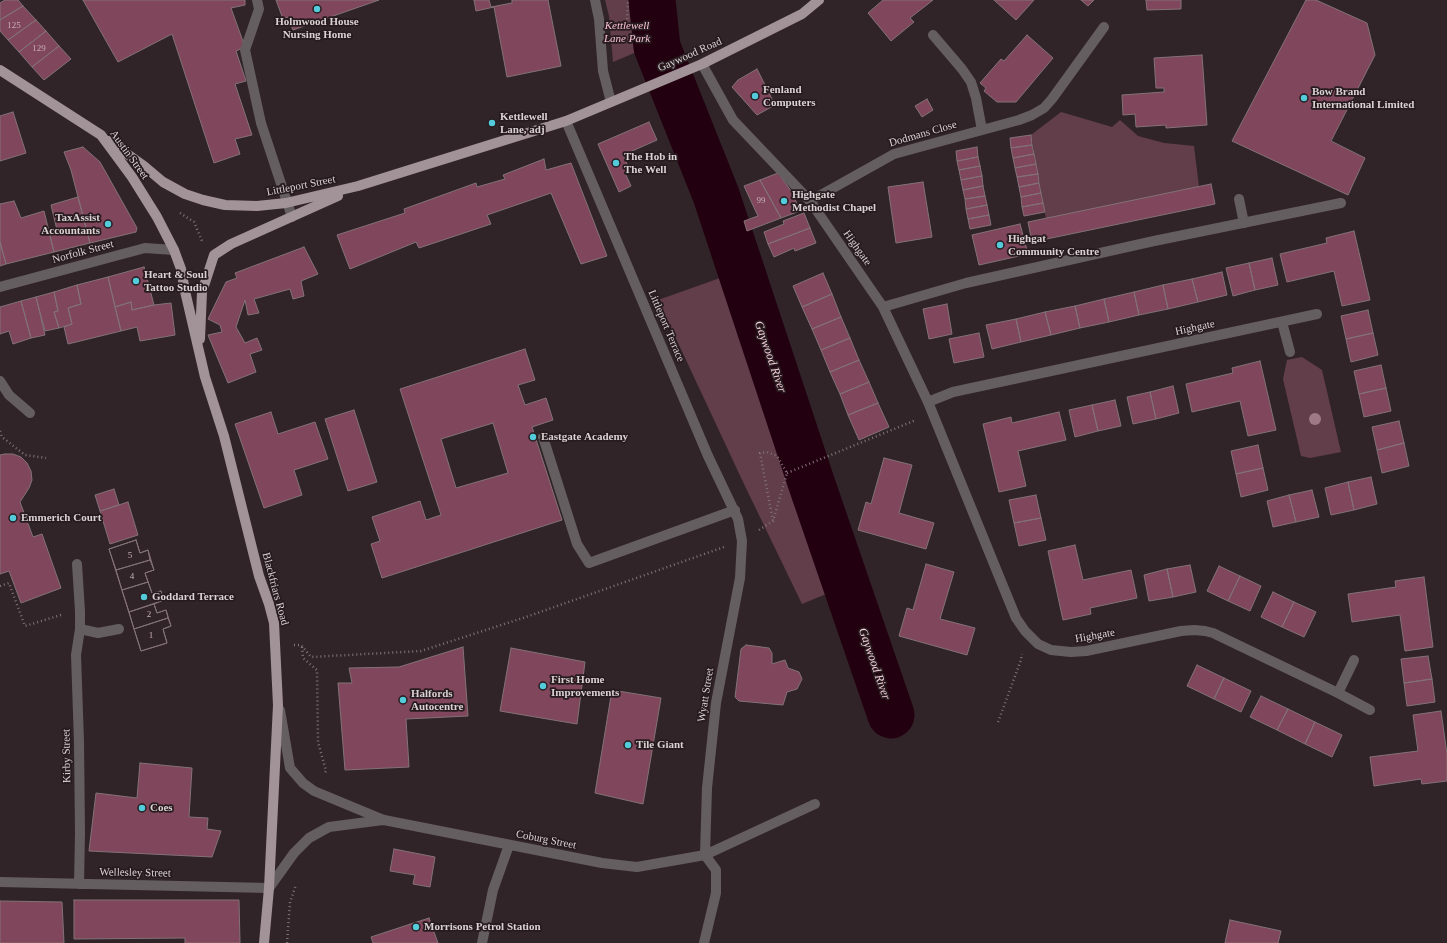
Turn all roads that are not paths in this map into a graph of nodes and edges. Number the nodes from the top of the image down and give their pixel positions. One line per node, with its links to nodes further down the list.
1 (257, 0): 15 (street)
2 (595, 0): 8 (street)
3 (819, 0): 6 (main road, Gaywood Road)
4 (1104, 27): 10 (street, Dodmans Close)
5 (933, 35): 10 (street)
6 (702, 64): 8 (main road, Gaywood Road); 14 (street, Highgate)
7 (0, 70): 11 (main road, Austin Street)
8 (611, 102): 9 (main road, Gaywood Road)
9 (566, 121): 12 (main road, Littleport Street); 30 (street, Littleport Terrace)
10 (982, 130): 14 (street, Dodmans Close)
11 (101, 135): 15 (main road, Littleport Street); 19 (main road, Austin Street)
12 (358, 186): 15 (main road, Littleport Street); 17 (main road, Littleport Street)
13 (1239, 199): 18 (street)
14 (810, 201): 21 (street, Highgate)
15 (286, 203): 17 (street)
16 (1341, 203): 18 (street)
17 (292, 217): 24 (main road, Littleport Street)
18 (1244, 223): 21 (street)
19 (174, 250): 20 (street, Norfolk Street); 24 (main road, Blackfriars Road)
20 (0, 287)
21 (883, 307): 27 (street, Highgate)
22 (1317, 314): 23 (street, Highgate)
23 (1282, 322): 25 (street); 27 (street, Highgate)
24 (199, 350): 37 (main road, Blackfriars Road)
25 (1290, 352)
26 (0, 380): 28 (street)
27 (928, 402): 36 (street, Highgate)
28 (30, 413)
29 (543, 436): 30 (street)
30 (735, 510): 31 (street, Littleport Terrace)
31 (742, 541): 42 (street, Wyatt Street)
32 (77, 564): 33 (street, Kirby Street)
33 (80, 629): 34 (street); 44 (street, Kirby Street)
34 (119, 629)
35 (1354, 660): 36 (street)
36 (1338, 693): 38 (street, Highgate)
37 (278, 704): 40 (street, Coburg Street); 45 (main road, Blackfriars Road)
38 (1370, 710)
39 (815, 804): 42 (street, Coburg Street)
40 (384, 820): 41 (street, Coburg Street); 45 (street, Coburg Street)
41 (509, 845): 42 (street, Coburg Street); 47 (street)
42 (706, 855): 48 (street)
43 (0, 882): 44 (street, Wellesley Street)
44 (79, 884): 45 (street, Wellesley Street)
45 (269, 888): 46 (main road, Blackfriars Road)
46 (264, 943)
47 (482, 943)
48 (704, 943)

